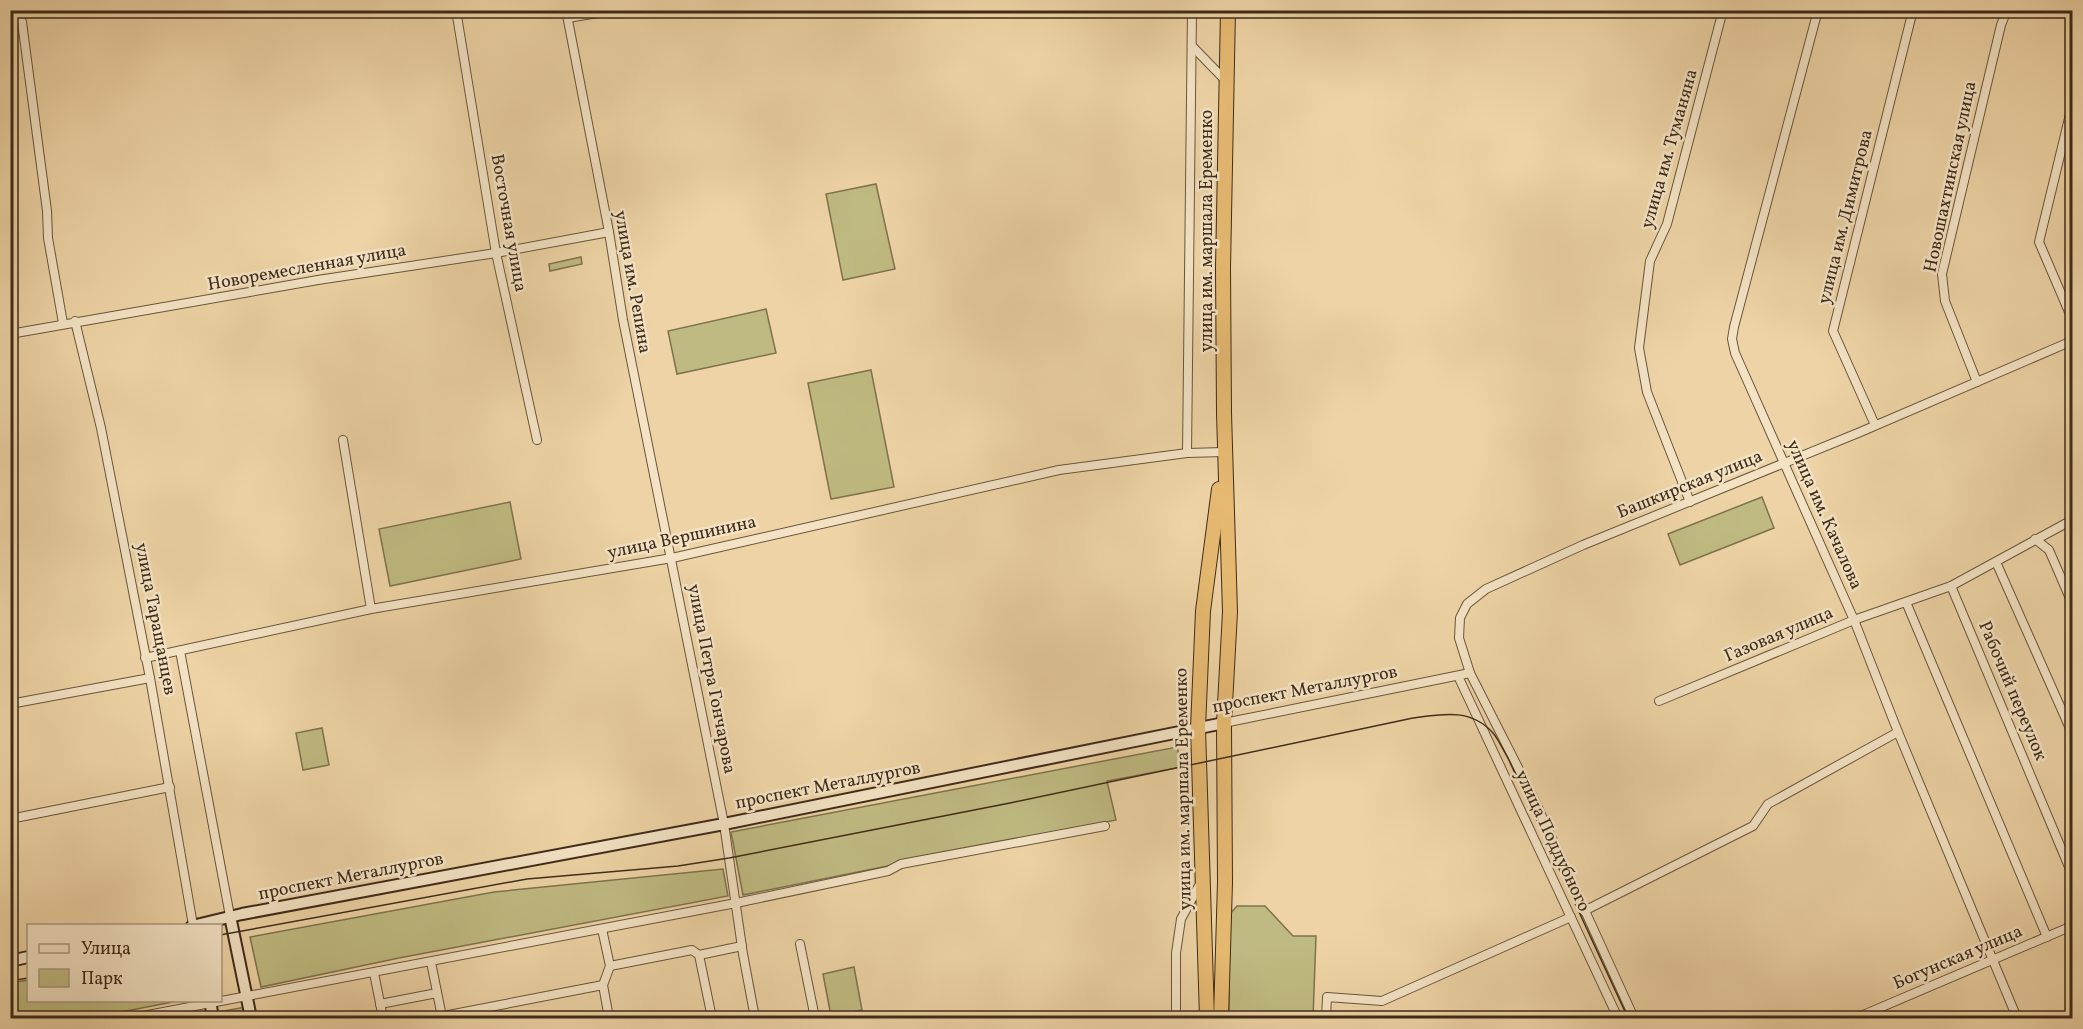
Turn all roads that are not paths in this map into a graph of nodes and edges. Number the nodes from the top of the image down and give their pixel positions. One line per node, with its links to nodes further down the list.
1 (456, 10): 15 (street, Восточная улица)
2 (615, 10): 10 (street)
3 (1192, 10): 11 (street)
4 (1228, 10): 12 (highway, улица им. маршала Еременко)
5 (1723, 10): 28 (street, улица им. Туманяна)
6 (1818, 10): 27 (street, улица им. Качалова)
7 (1913, 10): 22 (street, улица им. Димитрова)
8 (2007, 10): 21 (street, Новошахтинская улица)
9 (14, 12): 18 (street)
10 (567, 14): 14 (street, улица им. Репина)
11 (1192, 46): 12 (street); 26 (street)
12 (1226, 81): 25 (highway, улица им. маршала Еременко)
13 (2073, 106): 16 (street)
14 (609, 232): 15 (street, Новоремесленная улица); 31 (street, улица им. Репина)
15 (496, 253): 17 (street, Новоремесленная улица); 24 (street, Восточная улица)
16 (2073, 320)
17 (75, 321): 18 (street, Новоремесленная улица); 41 (street, улица Таращанцев)
18 (63, 323): 19 (street, Новоремесленная улица)
19 (10, 334)
20 (2073, 341): 21 (street, Башкирская улица)
21 (1977, 382): 22 (street, Башкирская улица)
22 (1875, 425): 27 (street, Башкирская улица)
23 (343, 440): 36 (street)
24 (537, 440)
25 (1224, 452): 26 (street, улица Вершинина); 37 (highway, улица им. маршала Еременко); 38 (highway, улица им. маршала Еременко)
26 (1186, 453): 31 (street, улица Вершинина)
27 (1784, 463): 28 (street, Башкирская улица); 39 (street, улица им. Качалова)
28 (1690, 502): 42 (street, Башкирская улица)
29 (2073, 520): 30 (street, Газовая улица)
30 (2035, 539): 32 (street, Газовая улица); 35 (street)
31 (672, 558): 36 (street, улица Вершинина); 54 (street, улица Петра Гончарова)
32 (1996, 562): 33 (street, Газовая улица); 50 (street)
33 (1951, 586): 34 (street, Газовая улица); 56 (street, Рабочий переулок)
34 (1906, 602): 39 (street, Газовая улица); 67 (street)
35 (2073, 603)
36 (371, 609): 40 (street, улица Вершинина)
37 (1203, 611): 38 (highway); 48 (highway, улица им. маршала Еременко)
38 (1230, 612): 47 (highway, улица им. маршала Еременко)
39 (1854, 620): 45 (street, Газовая улица); 49 (street, улица им. Качалова)
40 (180, 651): 41 (street, улица Вершинина); 61 (street, улица Таращанцев)
41 (145, 658): 44 (street, улица Таращанцев)
42 (1470, 673): 43 (street, проспект Металлургов); 51 (street, Башкирская улица)
43 (1458, 676): 47 (street, проспект Металлургов); 62 (street, улица Поддубного)
44 (150, 678): 46 (street); 52 (street, улица Таращанцев)
45 (1659, 701)
46 (10, 704)
47 (1224, 723): 48 (main road, проспект Металлургов); 58 (highway, улица им. маршала Еременко)
48 (1198, 728): 54 (main road, проспект Металлургов); 57 (highway, улица им. маршала Еременко)
49 (1898, 732): 60 (street); 72 (street, улица им. Качалова)
50 (2073, 733)
51 (1507, 748): 60 (street, улица Поддубного)
52 (170, 786): 53 (street); 63 (street, улица Таращанцев)
53 (10, 819)
54 (724, 824): 59 (street, улица Петра Гончарова); 61 (main road, проспект Металлургов)
55 (1105, 826): 59 (street)
56 (2073, 874)
57 (1202, 881): 58 (highway); 93 (street); 94 (highway, улица им. маршала Еременко)
58 (1225, 882): 95 (highway, улица им. маршала Еременко)
59 (736, 903): 66 (street); 69 (street, улица Петра Гончарова)
60 (1584, 911): 98 (street, улица Поддубного)
61 (231, 916): 64 (main road, проспект Металлургов); 79 (main road, улица Таращанцев)
62 (1571, 917): 96 (street); 97 (street, улица Поддубного)
63 (193, 924)
64 (197, 924)
65 (2073, 926): 67 (street, Богунская улица)
66 (602, 928): 74 (street); 75 (street)
67 (2047, 937): 72 (street, Богунская улица)
68 (800, 944): 92 (street)
69 (742, 946): 70 (street); 91 (street, улица Петра Гончарова)
70 (699, 955): 75 (street); 90 (street)
71 (27, 957): 73 (main road)
72 (1991, 959): 99 (street, Богунская улица); 100 (street, улица им. Качалова)
73 (10, 961)
74 (431, 962): 76 (street); 78 (street)
75 (610, 966): 77 (street)
76 (374, 973): 79 (street); 82 (street)
77 (603, 985): 83 (street); 89 (street)
78 (437, 993): 82 (street); 83 (street)
79 (247, 997): 80 (street); 86 (main road, улица Таращанцев)
80 (222, 1000)
81 (210, 1002): 84 (street); 85 (main road)
82 (380, 1004): 87 (street)
83 (442, 1017): 88 (street)
84 (132, 1018)
85 (213, 1018)
86 (251, 1018)
87 (383, 1018)
88 (433, 1018)
89 (609, 1018)
90 (712, 1018)
91 (755, 1018)
92 (815, 1018)
93 (1176, 1018)
94 (1207, 1018)
95 (1221, 1018)
96 (1326, 1018)
97 (1618, 1018)
98 (1634, 1018)
99 (1856, 1018)
100 (2017, 1018)

